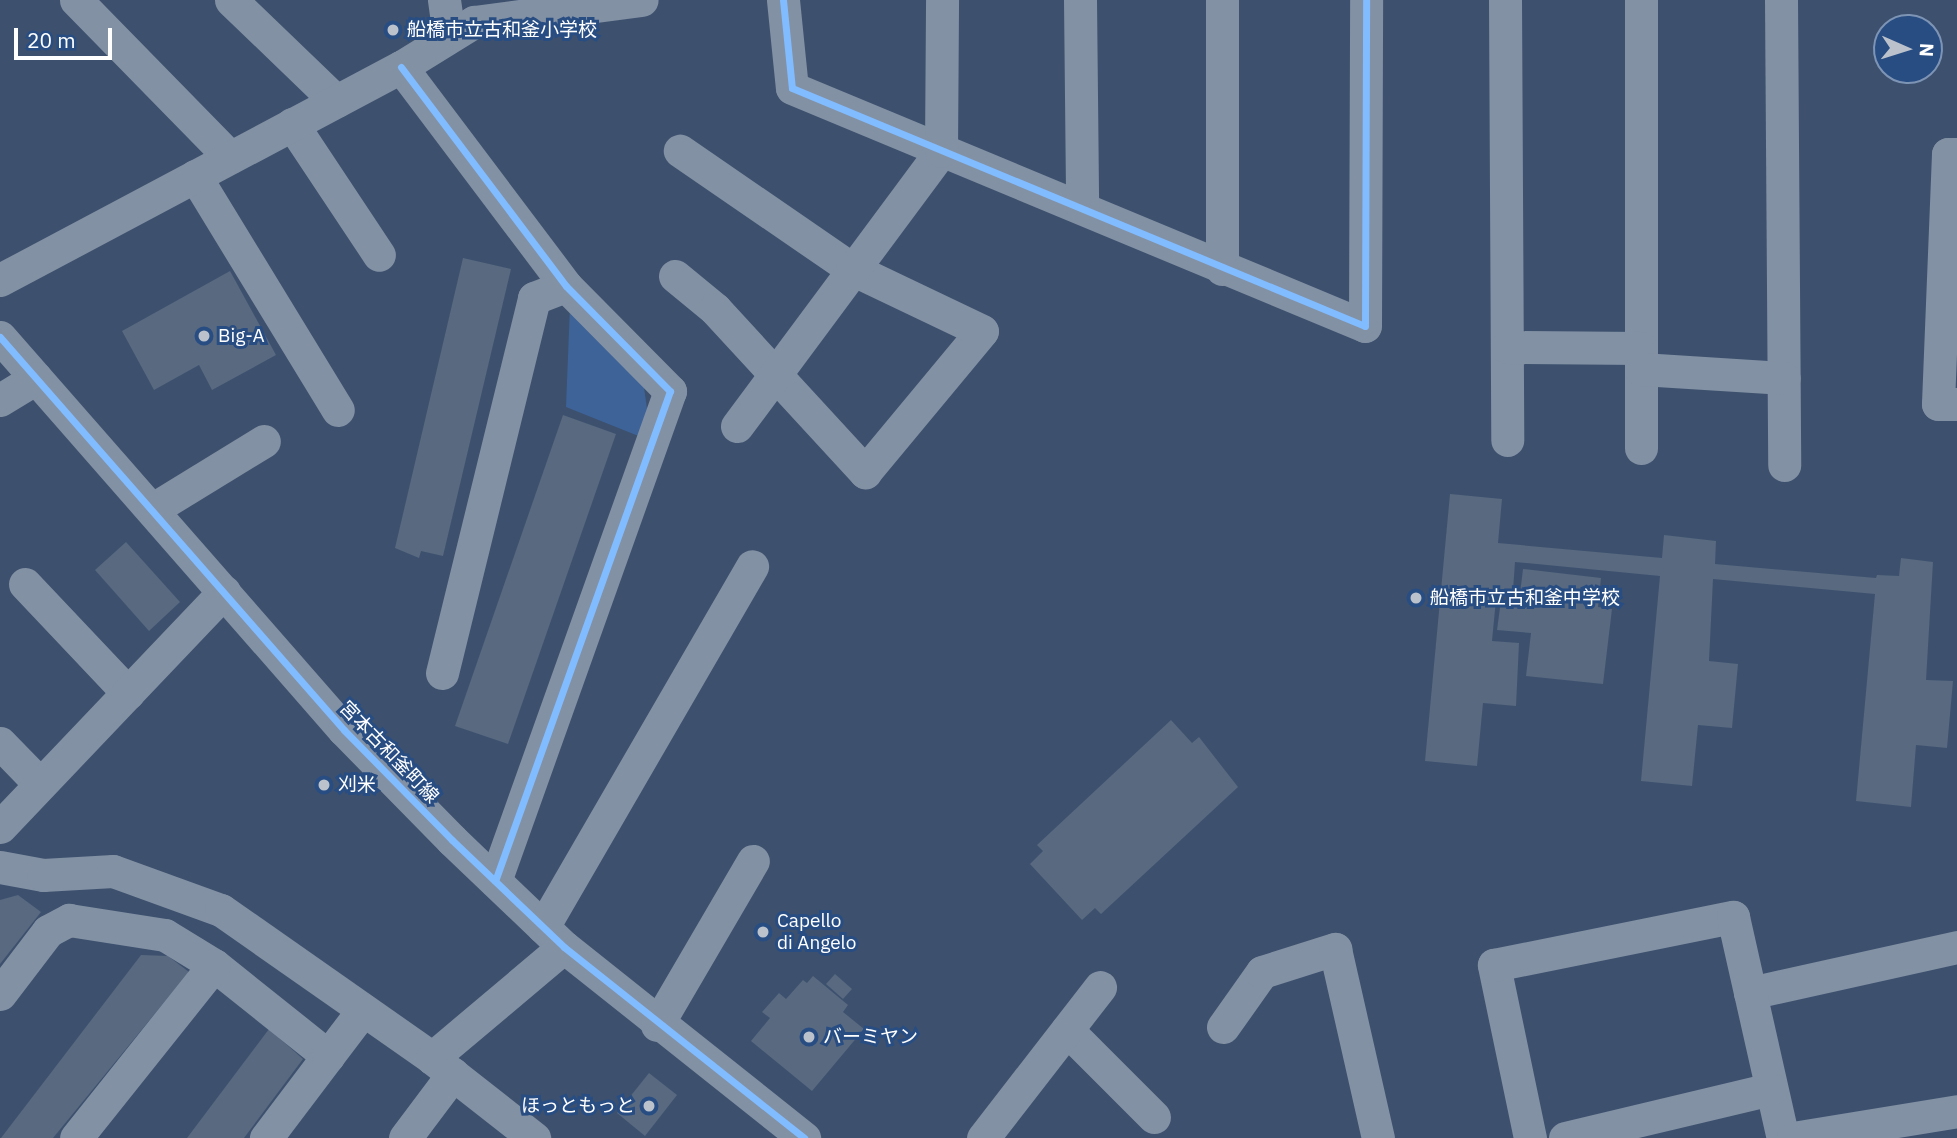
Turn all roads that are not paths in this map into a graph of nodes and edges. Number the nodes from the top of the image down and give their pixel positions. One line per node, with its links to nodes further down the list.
1 (76, 0): 20 (street)
2 (231, 0): 15 (street)
3 (444, 0): 13 (street)
4 (638, 0): 13 (street)
5 (783, 0): 17 (street)
6 (942, 0): 17 (street)
7 (1080, 0): 22 (street)
8 (1222, 0): 25 (street)
9 (1366, 0): 25 (street)
10 (1505, 0): 30 (street)
11 (1641, 0): 31 (street)
12 (1781, 0): 33 (street)
13 (449, 35): 14 (street)
14 (401, 67): 15 (street); 28 (street)
15 (336, 101): 16 (street)
16 (292, 124): 20 (street); 23 (street)
17 (941, 150): 22 (street); 24 (street)
18 (680, 152): 24 (street)
19 (1957, 154): 36 (street)
20 (230, 157): 21 (street)
21 (195, 176): 27 (street); 37 (street)
22 (1082, 207): 25 (street)
23 (379, 255)
24 (852, 269): 32 (street); 32 (street)
25 (1222, 269)
26 (675, 276): 32 (street)
27 (0, 280)
28 (566, 286): 47 (street); 54 (street)
29 (0, 337): 34 (street, 宮本古和釜町線)
30 (1507, 347): 31 (street); 39 (street)
31 (1641, 359): 33 (street); 41 (street)
32 (775, 374): 38 (street)
33 (1784, 377): 42 (street)
34 (36, 378): 35 (street); 43 (street, 宮本古和釜町線)
35 (0, 400)
36 (1957, 404)
37 (338, 410)
38 (737, 426)
39 (1507, 440)
40 (264, 442): 43 (street)
41 (1641, 448)
42 (1784, 466)
43 (153, 509): 46 (street, 宮本古和釜町線)
44 (752, 566): 55 (street)
45 (26, 584): 48 (street)
46 (224, 592): 48 (street); 54 (street, 宮本古和釜町線)
47 (442, 673)
48 (128, 693): 50 (street)
49 (0, 743): 50 (street)
50 (38, 782): 51 (street)
51 (0, 827)
52 (753, 860): 62 (street)
53 (0, 867): 61 (street)
54 (495, 881): 55 (street, 宮本古和釜町線)
55 (554, 937): 62 (street, 宮本古和釜町線); 66 (street)
56 (1957, 947): 59 (street)
57 (214, 965): 60 (street); 65 (street); 71 (street)
58 (1100, 987): 64 (street)
59 (1750, 993): 67 (street); 78 (street)
60 (0, 994)
61 (363, 1010): 65 (street); 66 (street)
62 (657, 1025): 75 (street, 宮本古和釜町線)
63 (1223, 1027): 77 (street)
64 (1067, 1030): 69 (street); 76 (street)
65 (328, 1055): 72 (street)
66 (442, 1066): 73 (street); 74 (street)
67 (1771, 1089): 79 (street); 80 (street)
68 (1957, 1111): 70 (street)
69 (1154, 1117)
70 (1912, 1130): 81 (street)
71 (76, 1138)
72 (266, 1138)
73 (405, 1138)
74 (534, 1138)
75 (804, 1138)
76 (983, 1138)
77 (1378, 1138)
78 (1530, 1138)
79 (1566, 1138)
80 (1783, 1138)
81 (1793, 1138)

